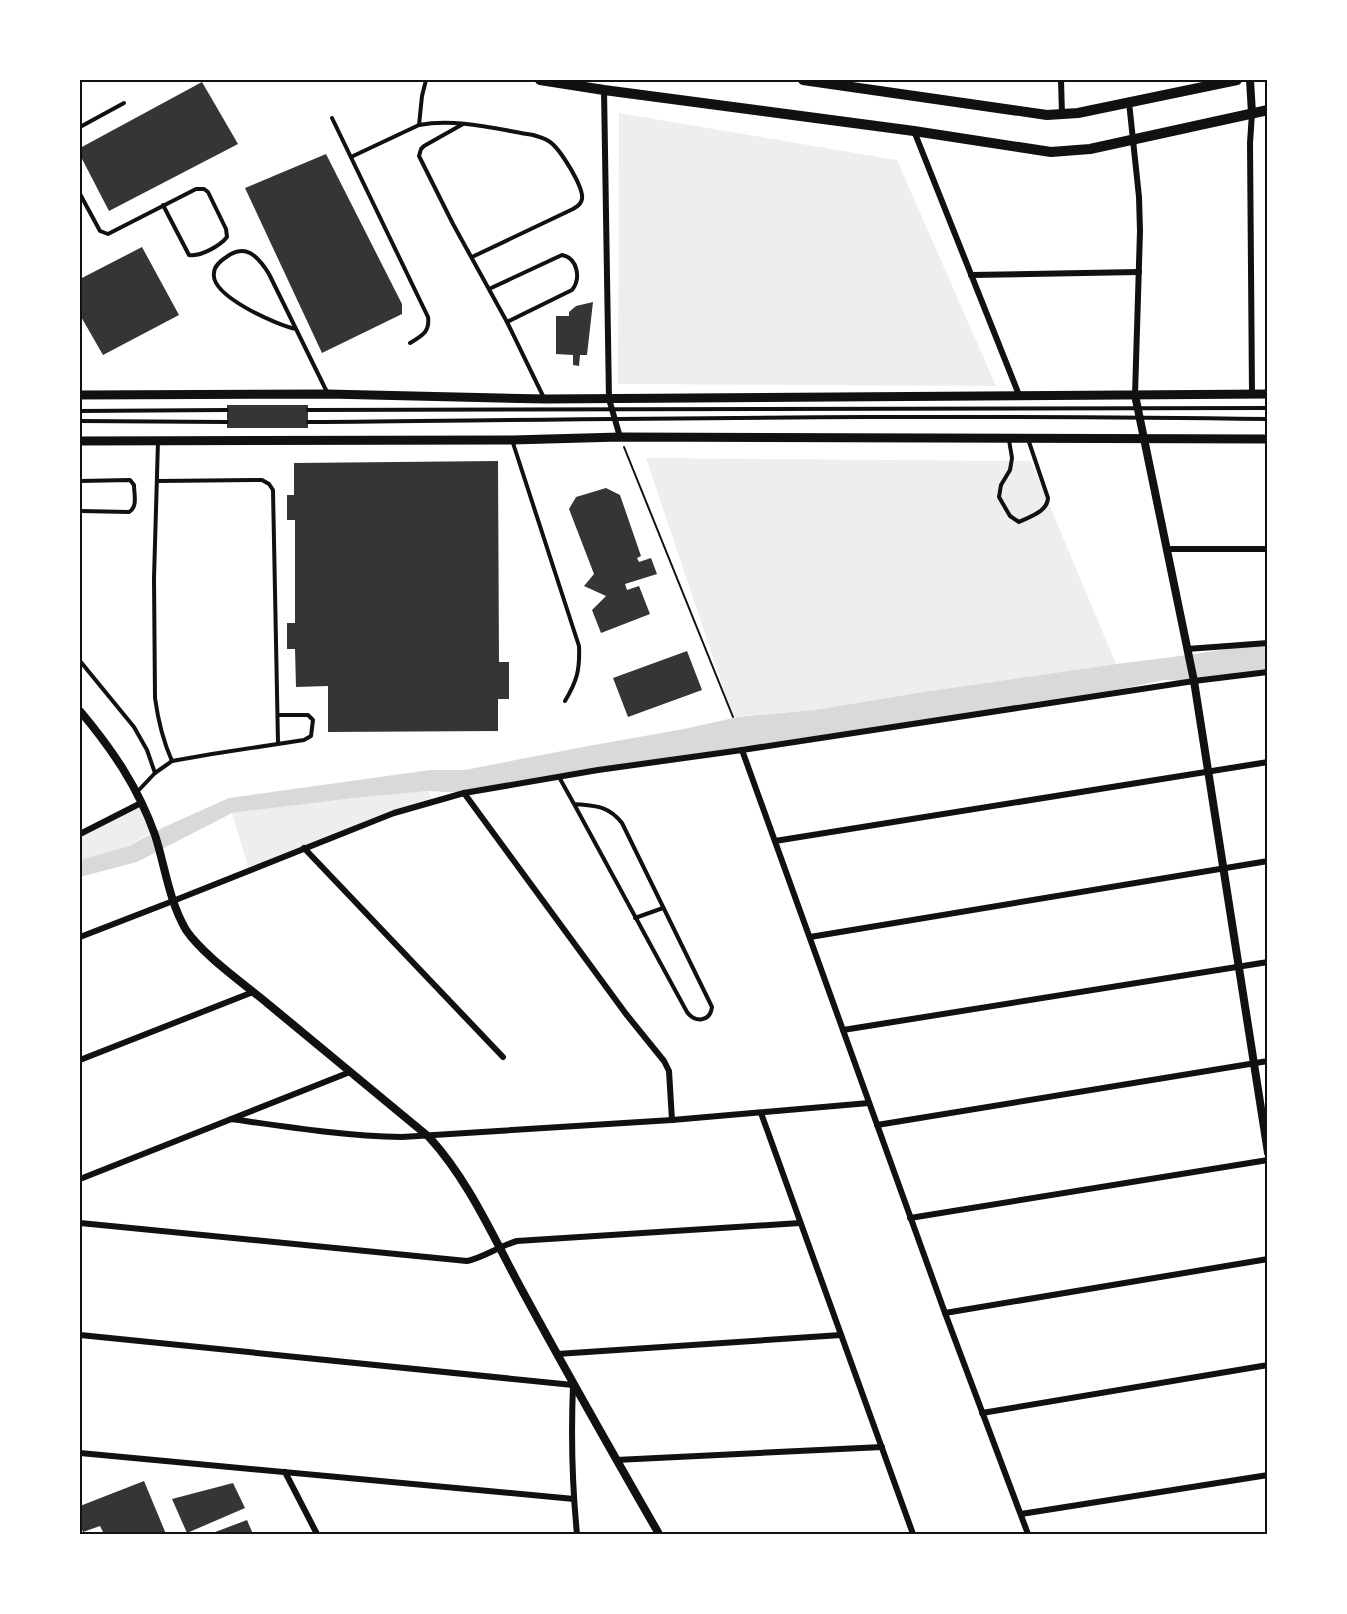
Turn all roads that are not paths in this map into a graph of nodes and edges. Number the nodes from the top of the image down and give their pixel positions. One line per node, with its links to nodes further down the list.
1 (426, 80): 15 (lane)
2 (540, 80): 7 (main road)
3 (803, 80): 12 (main road)
4 (1061, 80): 12 (street)
5 (1237, 80): 8 (main road)
6 (1250, 80): 11 (street)
7 (607, 85): 17 (main road); 36 (street)
8 (1129, 102): 12 (main road); 18 (street)
9 (124, 104): 16 (lane)
10 (1268, 110): 11 (main road)
11 (1252, 113): 18 (main road); 30 (street)
12 (1062, 115)
13 (332, 118): 19 (lane)
14 (463, 124): 15 (lane); 22 (lane); 22 (lane)
15 (419, 125): 19 (lane)
16 (80, 127)
17 (914, 130): 18 (main road); 24 (street)
18 (1134, 140): 23 (street)
19 (351, 157): 28 (lane)
20 (80, 194): 21 (lane)
21 (163, 205): 21 (lane)
22 (472, 257): 25 (lane)
23 (1139, 272): 24 (street); 34 (street)
24 (971, 275): 33 (street)
25 (489, 289): 26 (lane); 26 (lane)
26 (507, 322): 35 (lane)
27 (296, 329): 27 (lane); 29 (lane)
28 (410, 343)
29 (328, 393): 32 (main road); 35 (main road)
30 (1252, 394): 31 (main road); 34 (main road)
31 (1268, 394)
32 (80, 395)
33 (1019, 395): 34 (main road); 36 (main road)
34 (1135, 395): 42 (street)
35 (545, 399): 36 (main road)
36 (609, 399): 40 (street)
37 (1268, 408): 42 (lane)
38 (227, 410): 41 (lane)
39 (308, 410): 40 (lane)
40 (612, 410): 42 (lane); 43 (street)
41 (80, 411)
42 (1139, 413): 43 (lane); 44 (lane); 53 (street)
43 (614, 419): 47 (lane); 48 (street)
44 (1268, 419)
45 (80, 421): 46 (lane)
46 (227, 422)
47 (308, 422)
48 (620, 437): 49 (main road); 52 (main road)
49 (1009, 439): 50 (main road); 50 (lane)
50 (1028, 439): 53 (main road)
51 (1268, 439): 53 (main road)
52 (512, 440): 55 (main road); 66 (lane)
53 (1145, 440): 59 (street)
54 (80, 441): 55 (main road)
55 (158, 441): 57 (lane)
56 (80, 481): 58 (lane)
57 (157, 481): 68 (lane); 71 (lane)
58 (80, 512)
59 (1167, 549): 60 (street); 62 (street)
60 (1268, 549)
61 (1268, 643): 62 (street)
62 (1188, 652): 65 (street)
63 (80, 661): 74 (lane)
64 (1268, 672): 65 (street)
65 (1193, 677): 70 (street); 73 (street)
66 (565, 701)
67 (80, 711): 76 (street)
68 (278, 715): 69 (lane); 69 (lane)
69 (278, 743): 71 (lane)
70 (742, 750): 75 (street); 81 (street)
71 (172, 761): 74 (lane)
72 (1268, 762): 73 (street)
73 (1208, 771): 81 (street); 84 (street)
74 (155, 773): 76 (lane)
75 (559, 777): 77 (street); 79 (lane)
76 (136, 793): 78 (street)
77 (464, 793): 82 (street); 102 (street)
78 (141, 803): 80 (street); 85 (street)
79 (573, 804): 86 (lane); 87 (lane)
80 (80, 834)
81 (775, 841): 89 (street)
82 (304, 848): 85 (street); 94 (street)
83 (1268, 861): 84 (street)
84 (1223, 868): 89 (street); 91 (street)
85 (173, 901): 88 (street); 92 (street)
86 (663, 908): 87 (lane); 87 (lane)
87 (635, 918)
88 (80, 937)
89 (810, 937): 93 (street)
90 (1268, 962): 91 (street)
91 (1238, 966): 93 (street); 97 (street)
92 (253, 992): 95 (street); 98 (street)
93 (843, 1030): 99 (street)
94 (502, 1058)
95 (80, 1060)
96 (1268, 1061): 97 (street)
97 (1254, 1064): 103 (street); 105 (street)
98 (350, 1072): 101 (street); 104 (street)
99 (869, 1103): 100 (street); 103 (street)
100 (761, 1113): 102 (street); 109 (street)
101 (231, 1119): 104 (street); 107 (street)
102 (672, 1120): 104 (street)
103 (876, 1125): 108 (street)
104 (429, 1137): 111 (street)
105 (1268, 1153)
106 (1268, 1160): 108 (street)
107 (80, 1179)
108 (910, 1218): 113 (street)
109 (800, 1222): 111 (street); 115 (street)
110 (80, 1223): 111 (street)
111 (498, 1248): 116 (street)
112 (1268, 1259): 113 (street)
113 (945, 1313): 119 (street)
114 (80, 1335): 118 (street)
115 (841, 1335): 116 (street); 120 (street)
116 (557, 1354): 118 (street)
117 (1268, 1365): 119 (street)
118 (573, 1384): 122 (street); 125 (street)
119 (982, 1413): 126 (street)
120 (882, 1447): 122 (street); 130 (street)
121 (80, 1453): 123 (street)
122 (616, 1460): 129 (street)
123 (285, 1472): 125 (street); 127 (street)
124 (1268, 1475): 126 (street)
125 (574, 1499): 128 (street)
126 (1021, 1514): 131 (street)
127 (317, 1534)
128 (577, 1534)
129 (659, 1534)
130 (913, 1534)
131 (1028, 1534)

